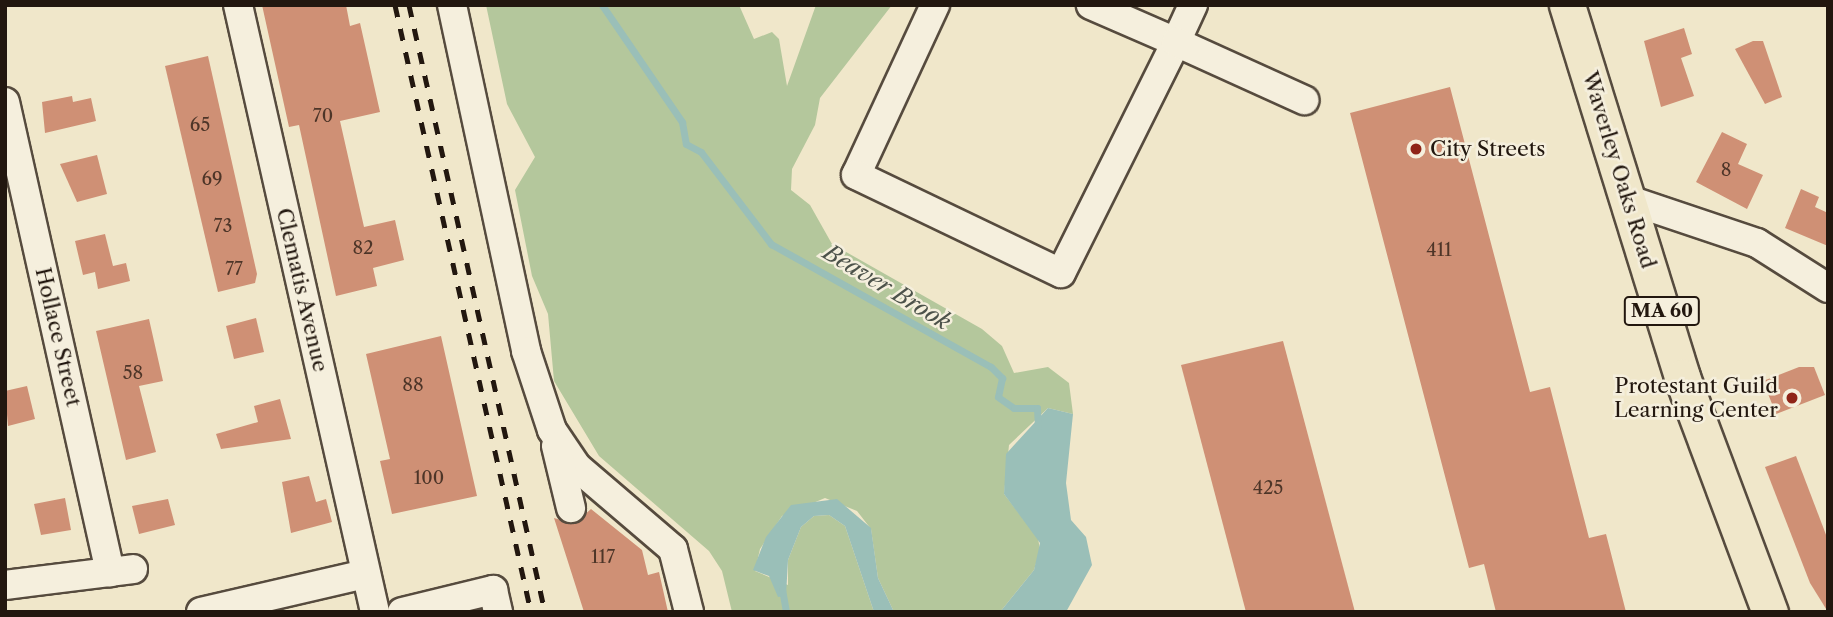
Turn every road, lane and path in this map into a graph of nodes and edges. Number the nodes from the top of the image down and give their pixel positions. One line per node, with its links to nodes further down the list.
1 (238, 5): 14 (street, Clematis Avenue)
2 (452, 5): 12 (street)
3 (934, 5): 7 (street)
4 (1091, 5): 7 (street)
5 (1193, 5): 7 (street)
6 (1567, 5): 10 (main road, Waverley Oaks Road / MA 60)
7 (1176, 42): 8 (street)
8 (1304, 100)
9 (5, 102): 15 (street, Hollace Street)
10 (1629, 200): 11 (street); 21 (main road, Waverley Oaks Road / MA 60)
11 (1828, 288)
12 (552, 430): 13 (street); 20 (street)
13 (571, 508)
14 (366, 574): 16 (street); 17 (street, Clematis Avenue)
15 (5, 585)
16 (201, 612)
17 (375, 612)
18 (402, 612): 19 (street)
19 (498, 612)
20 (689, 612)
21 (1770, 612)

